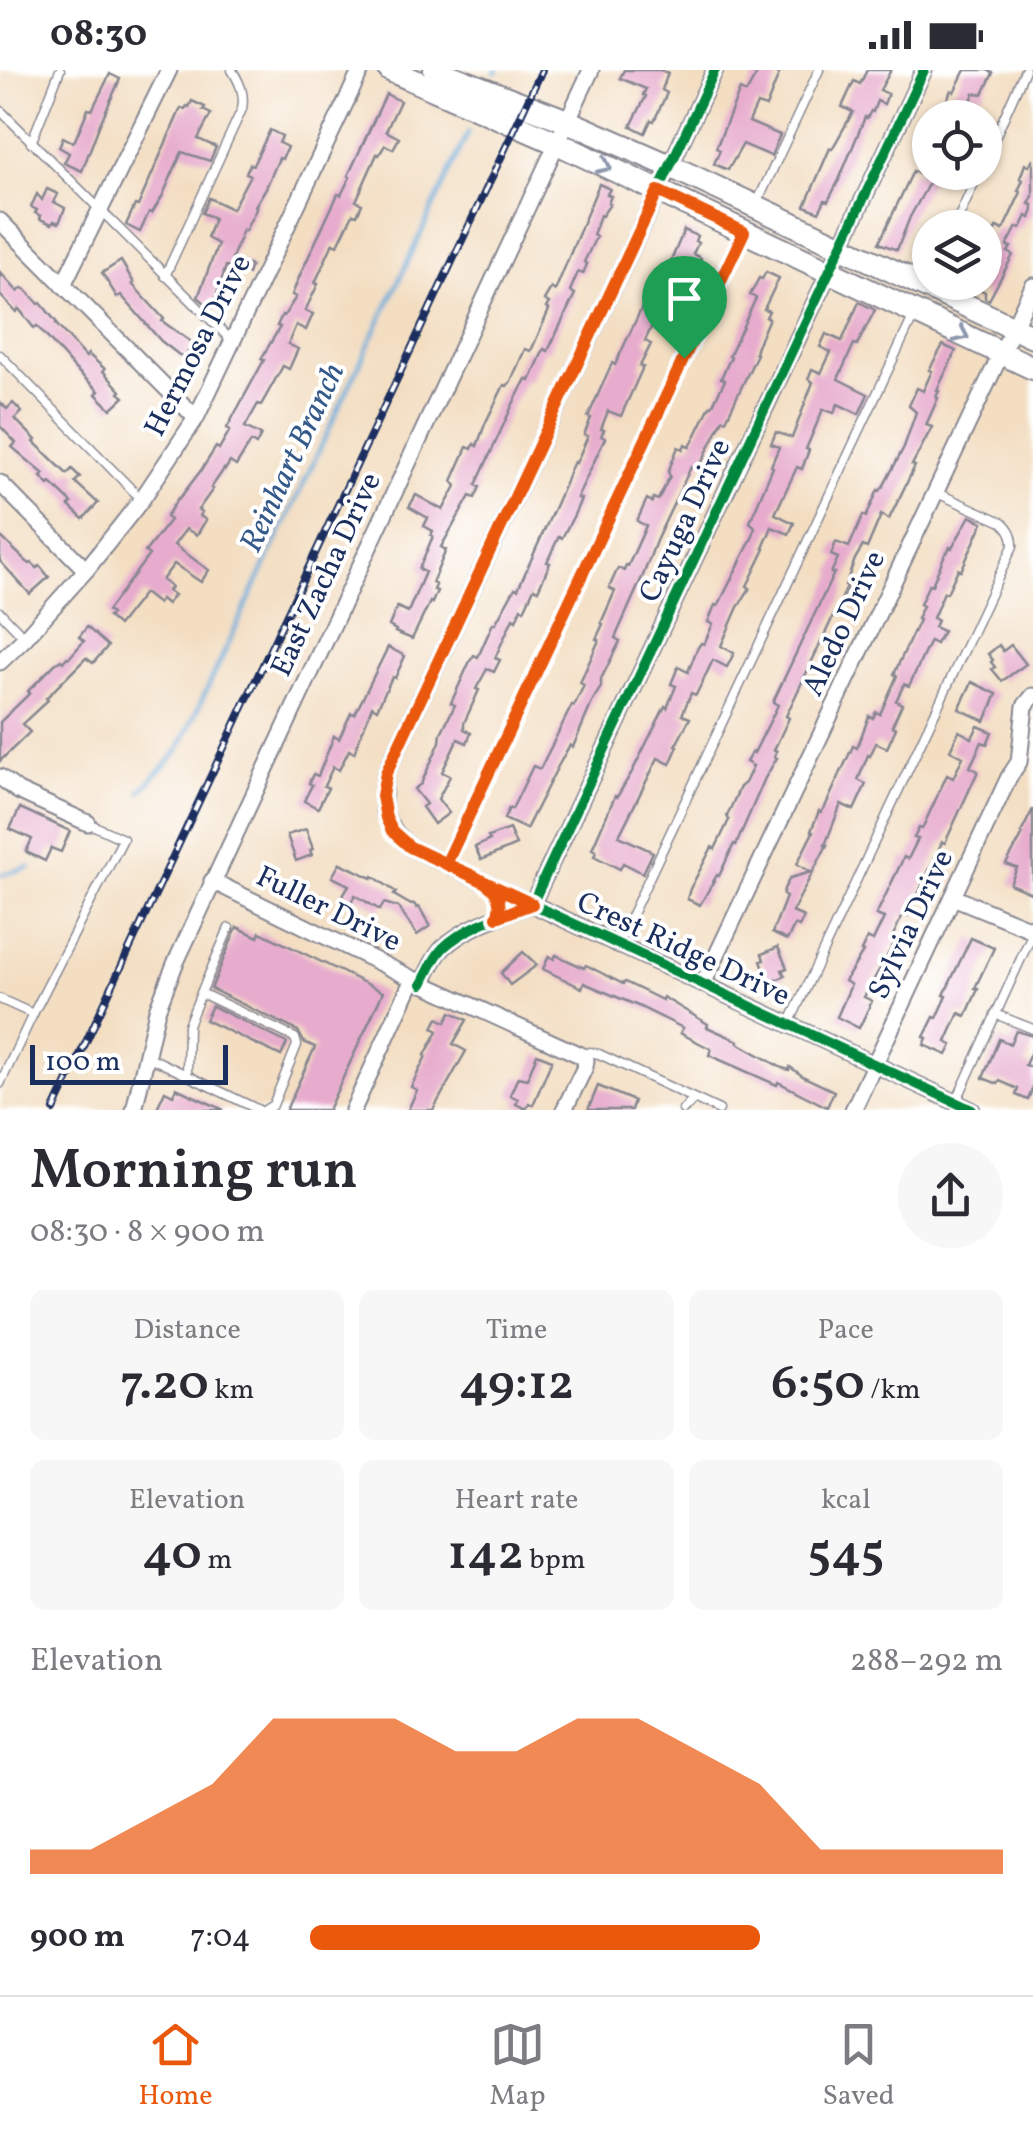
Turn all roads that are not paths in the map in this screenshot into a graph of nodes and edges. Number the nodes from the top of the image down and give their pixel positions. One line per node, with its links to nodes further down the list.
1 (60, 70): 16 (lane)
2 (169, 70): 21 (street)
3 (232, 70): 26 (lane)
4 (361, 70): 33 (street, Hermosa Drive)
5 (390, 70): 13 (main road)
6 (435, 70): 13 (main road)
7 (590, 70): 14 (street, East Zacha Drive)
8 (715, 70): 18 (street)
9 (819, 70): 20 (lane)
10 (924, 70): 24 (street, Cayuga Drive)
11 (1024, 70): 15 (lane)
12 (0, 110): 16 (lane)
13 (521, 116): 14 (main road); 17 (main road)
14 (567, 120): 17 (street, East Zacha Drive); 18 (main road)
15 (1002, 121)
16 (31, 143): 21 (lane)
17 (557, 143): 19 (main road, one-way to 19); 50 (street, East Zacha Drive)
18 (670, 166): 19 (street); 20 (main road)
19 (658, 191): 23 (main road); 49 (street, Crest Ridge Drive)
20 (755, 206): 24 (main road)
21 (100, 210): 26 (lane); 28 (street)
22 (0, 222): 28 (street)
23 (744, 232): 25 (main road); 49 (lane)
24 (840, 247): 25 (street, Cayuga Drive); 27 (main road)
25 (828, 272): 31 (main road); 53 (street, Cayuga Drive)
26 (165, 276): 33 (lane)
27 (912, 277)
28 (64, 285): 37 (street)
29 (1033, 286): 32 (street, Aledo Drive)
30 (960, 300): 32 (main road)
31 (915, 313): 34 (main road, one-way to 34); 57 (lane)
32 (1023, 332): 34 (street, Aledo Drive)
33 (234, 343): 37 (street, Hermosa Drive)
34 (1000, 353): 36 (main road); 39 (street, Aledo Drive)
35 (0, 355): 40 (lane)
36 (1033, 368)
37 (196, 418): 40 (street, Hermosa Drive)
38 (0, 483): 41 (street)
39 (935, 492): 59 (street, Aledo Drive); 64 (lane)
40 (142, 499): 41 (street, Hermosa Drive)
41 (86, 570): 43 (street, Hermosa Drive)
42 (0, 612): 43 (lane)
43 (26, 638): 44 (street, Hermosa Drive)
44 (0, 662)
45 (1033, 696): 46 (street, Sylvia Drive)
46 (1026, 758): 52 (street, Sylvia Drive)
47 (0, 777): 48 (street)
48 (88, 822): 62 (lane)
49 (446, 864): 51 (street, Crest Ridge Drive)
50 (212, 881): 58 (street, Fuller Drive); 66 (street, East Zacha Drive)
51 (491, 885): 53 (street, Crest Ridge Drive); 54 (street)
52 (953, 896): 56 (street); 68 (street, Sylvia Drive)
53 (532, 904): 54 (street); 57 (street, Crest Ridge Drive)
54 (497, 917): 58 (street)
55 (229, 928): 60 (lane)
56 (1033, 931): 63 (lane)
57 (618, 944): 59 (street, Crest Ridge Drive)
58 (418, 982): 67 (street, Fuller Drive); 75 (street)
59 (703, 984): 64 (street, Crest Ridge Drive)
60 (201, 993): 69 (lane); 74 (lane)
61 (0, 999): 62 (lane)
62 (33, 1014): 70 (lane)
63 (995, 1014): 65 (lane); 72 (lane)
64 (789, 1024): 68 (street, Crest Ridge Drive)
65 (1033, 1029)
66 (147, 1056): 69 (lane); 73 (street, East Zacha Drive)
67 (583, 1057): 71 (lane); 76 (street)
68 (875, 1064): 72 (street, Crest Ridge Drive); 79 (street, Sylvia Drive)
69 (188, 1075): 74 (lane)
70 (0, 1084)
71 (694, 1099): 77 (lane); 78 (lane)
72 (956, 1102): 80 (street, Crest Ridge Drive)
73 (137, 1109)
74 (262, 1110)
75 (353, 1110)
76 (564, 1110)
77 (682, 1110)
78 (719, 1110)
79 (853, 1110)
80 (972, 1110)

